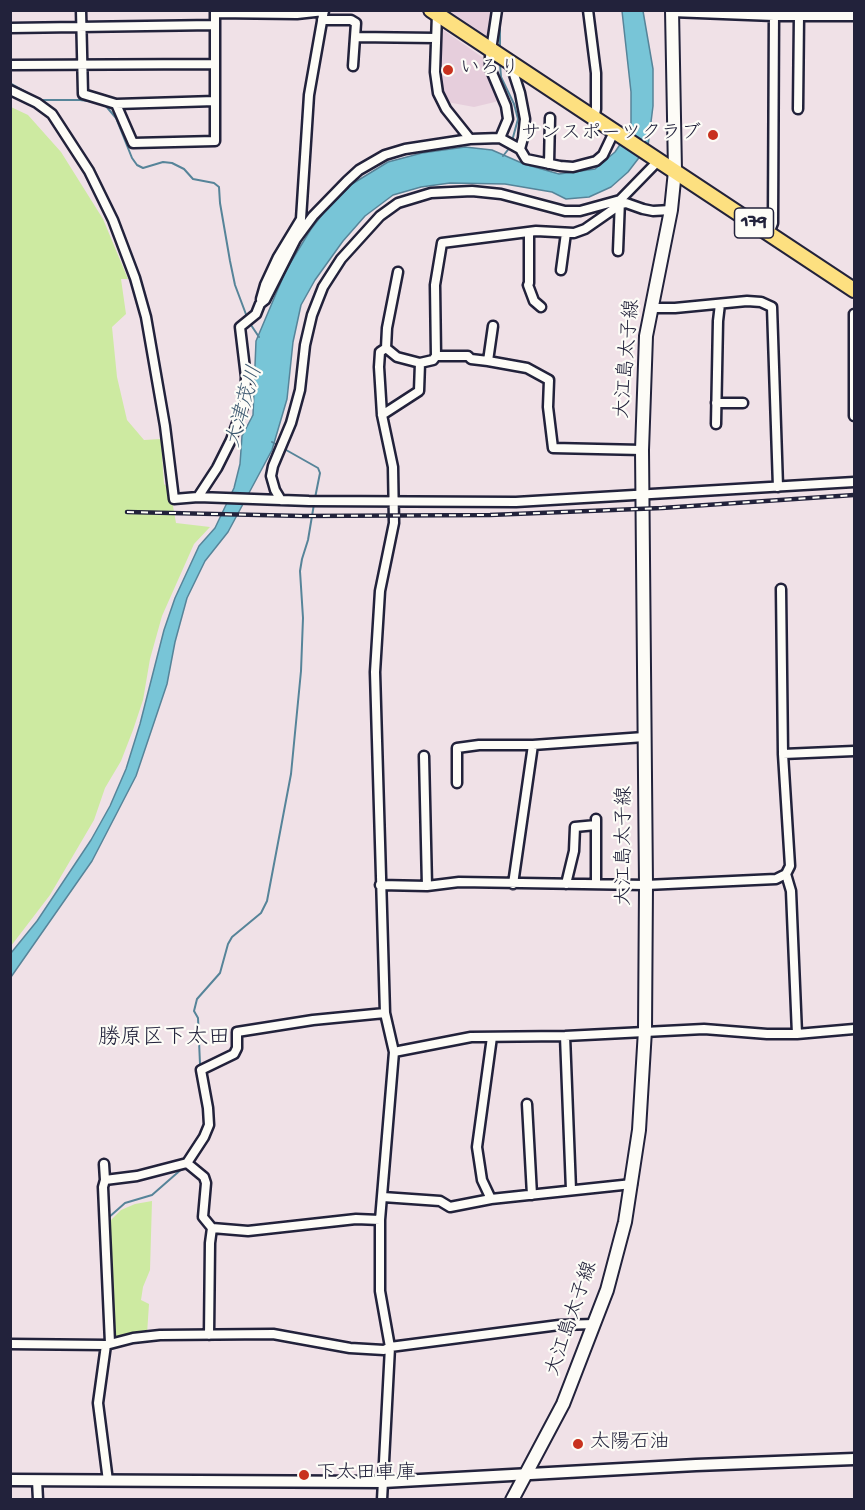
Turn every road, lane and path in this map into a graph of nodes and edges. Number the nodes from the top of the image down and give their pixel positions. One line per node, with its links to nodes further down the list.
1 (81, 10): 13 (street)
2 (497, 10): 17 (street)
3 (588, 10): 28 (street)
4 (672, 11): 7 (street); 35 (main road, 大江島太子線)
5 (215, 12): 9 (street); 12 (street)
6 (434, 12): 16 (street); 17 (highway, 179)
7 (774, 13): 10 (street); 40 (street)
8 (811, 13): 10 (street); 11 (street)
9 (323, 14): 15 (street); 45 (street)
10 (799, 16): 26 (street)
11 (855, 16)
12 (214, 25): 13 (street); 19 (street)
13 (82, 27): 14 (street); 21 (street)
14 (10, 28)
15 (355, 37): 16 (street); 22 (street)
16 (436, 38): 31 (street)
17 (490, 48): 18 (highway, 179); 30 (street)
18 (510, 62): 28 (highway, 179); 32 (street)
19 (215, 64): 21 (street); 24 (street)
20 (10, 65): 21 (street)
21 (84, 65): 25 (street)
22 (353, 66)
23 (10, 90): 64 (street)
24 (215, 101): 25 (street); 25 (street)
25 (116, 104)
26 (798, 109)
27 (550, 118): 34 (street)
28 (594, 119): 29 (highway, 179)
29 (616, 133): 33 (highway, 179); 34 (street)
30 (500, 138): 31 (street); 32 (street)
31 (470, 139): 45 (street)
32 (520, 149): 34 (street)
33 (656, 159): 35 (highway, 179); 36 (street)
34 (549, 164)
35 (675, 171): 37 (main road, 大江島太子線); 40 (highway, 179)
36 (620, 202): 37 (street); 39 (street); 41 (street); 65 (street)
37 (671, 210): 48 (main road, 大江島太子線)
38 (529, 232): 39 (street); 47 (street); 52 (street)
39 (566, 233): 42 (street)
40 (769, 233): 44 (highway, 179)
41 (618, 251)
42 (561, 270)
43 (398, 272): 51 (street)
44 (855, 290)
45 (260, 304): 64 (street)
46 (720, 304): 48 (street); 55 (street); 62 (street)
47 (541, 307)
48 (651, 308): 60 (main road, 大江島太子線)
49 (855, 314): 58 (street)
50 (493, 326): 53 (street)
51 (386, 348): 54 (street); 57 (street)
52 (436, 356): 53 (street); 54 (street)
53 (488, 361): 60 (street)
54 (420, 363): 57 (street)
55 (717, 403): 56 (street); 59 (street)
56 (743, 403)
57 (382, 415): 66 (street)
58 (855, 416)
59 (716, 424)
60 (642, 450): 63 (main road, 大江島太子線)
61 (855, 482): 62 (street)
62 (778, 487): 63 (street)
63 (642, 496): 66 (street); 68 (main road, 大江島太子線)
64 (198, 497): 65 (street)
65 (281, 500): 66 (street)
66 (394, 502): 78 (street)
67 (781, 590): 71 (street)
68 (644, 737): 69 (street); 79 (main road, 大江島太子線)
69 (533, 745): 73 (street); 75 (street)
70 (855, 751): 71 (street)
71 (783, 754): 74 (street)
72 (424, 756): 80 (street)
73 (456, 783)
74 (786, 874): 79 (street); 84 (street)
75 (513, 884): 76 (street); 80 (street)
76 (566, 884): 77 (street); 77 (street)
77 (596, 884): 79 (street)
78 (380, 885): 80 (street); 81 (street)
79 (646, 885): 83 (main road, 大江島太子線)
80 (427, 886)
81 (385, 1013): 87 (street); 90 (street)
82 (855, 1029): 84 (street)
83 (645, 1030): 84 (street); 85 (street); 92 (main road, 大江島太子線)
84 (797, 1034)
85 (565, 1036): 86 (street); 93 (street)
86 (492, 1037): 87 (street); 96 (street)
87 (394, 1052): 95 (street)
88 (527, 1104): 94 (street)
89 (104, 1164): 91 (street)
90 (190, 1165): 91 (street); 98 (street)
91 (105, 1180): 102 (street)
92 (632, 1184): 93 (street); 99 (main road, 大江島太子線)
93 (571, 1190): 94 (street)
94 (532, 1195): 96 (street)
95 (383, 1197): 96 (street); 97 (street)
96 (490, 1199)
97 (380, 1220): 98 (street); 103 (street)
98 (212, 1228): 100 (street)
99 (595, 1324): 103 (street); 105 (main road, 大江島太子線)
100 (209, 1335): 102 (street); 103 (street)
101 (10, 1344): 102 (street)
102 (108, 1344): 108 (street)
103 (390, 1347): 109 (street)
104 (855, 1459): 105 (street)
105 (525, 1475): 109 (street); 112 (main road, 大江島太子線)
106 (10, 1480): 107 (street)
107 (37, 1480): 108 (street); 110 (street)
108 (108, 1481): 109 (street)
109 (384, 1482): 111 (street)
110 (38, 1500)
111 (382, 1500)
112 (512, 1500)

